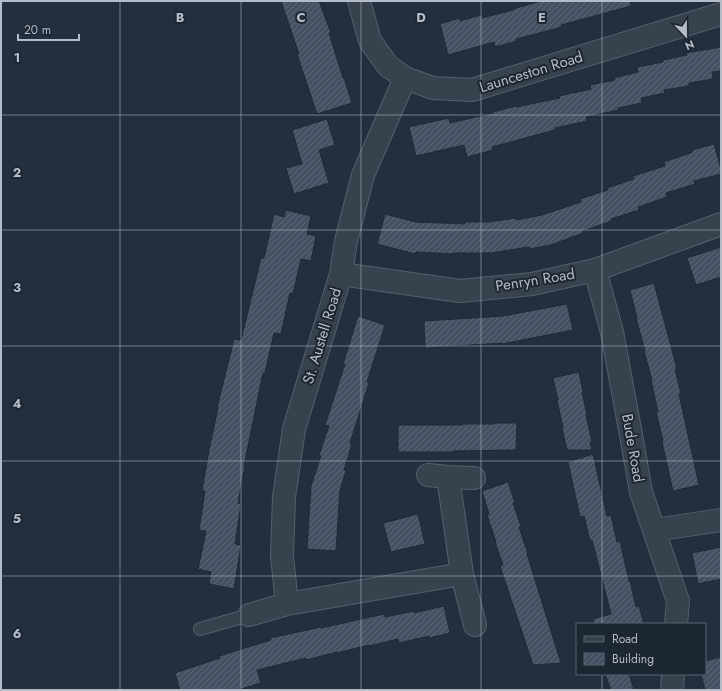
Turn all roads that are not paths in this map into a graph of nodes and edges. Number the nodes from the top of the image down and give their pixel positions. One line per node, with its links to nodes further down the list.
1 (359, 1): 3 (street, Launceston Road)
2 (721, 14): 3 (street, Launceston Road)
3 (405, 78): 6 (street, St. Austell Road)
4 (721, 224): 5 (street, Penryn Road)
5 (595, 270): 6 (street, Penryn Road); 9 (street, Bude Road)
6 (341, 274): 11 (street, St. Austell Road)
7 (474, 478): 10 (street)
8 (721, 520): 9 (street)
9 (654, 530): 13 (street, Bude Road)
10 (462, 574): 11 (street); 14 (street)
11 (287, 604): 12 (street)
12 (249, 615): 15 (lane)
13 (676, 623)
14 (475, 625)
15 (200, 629)
16 (673, 675): 17 (street)
17 (672, 690)

